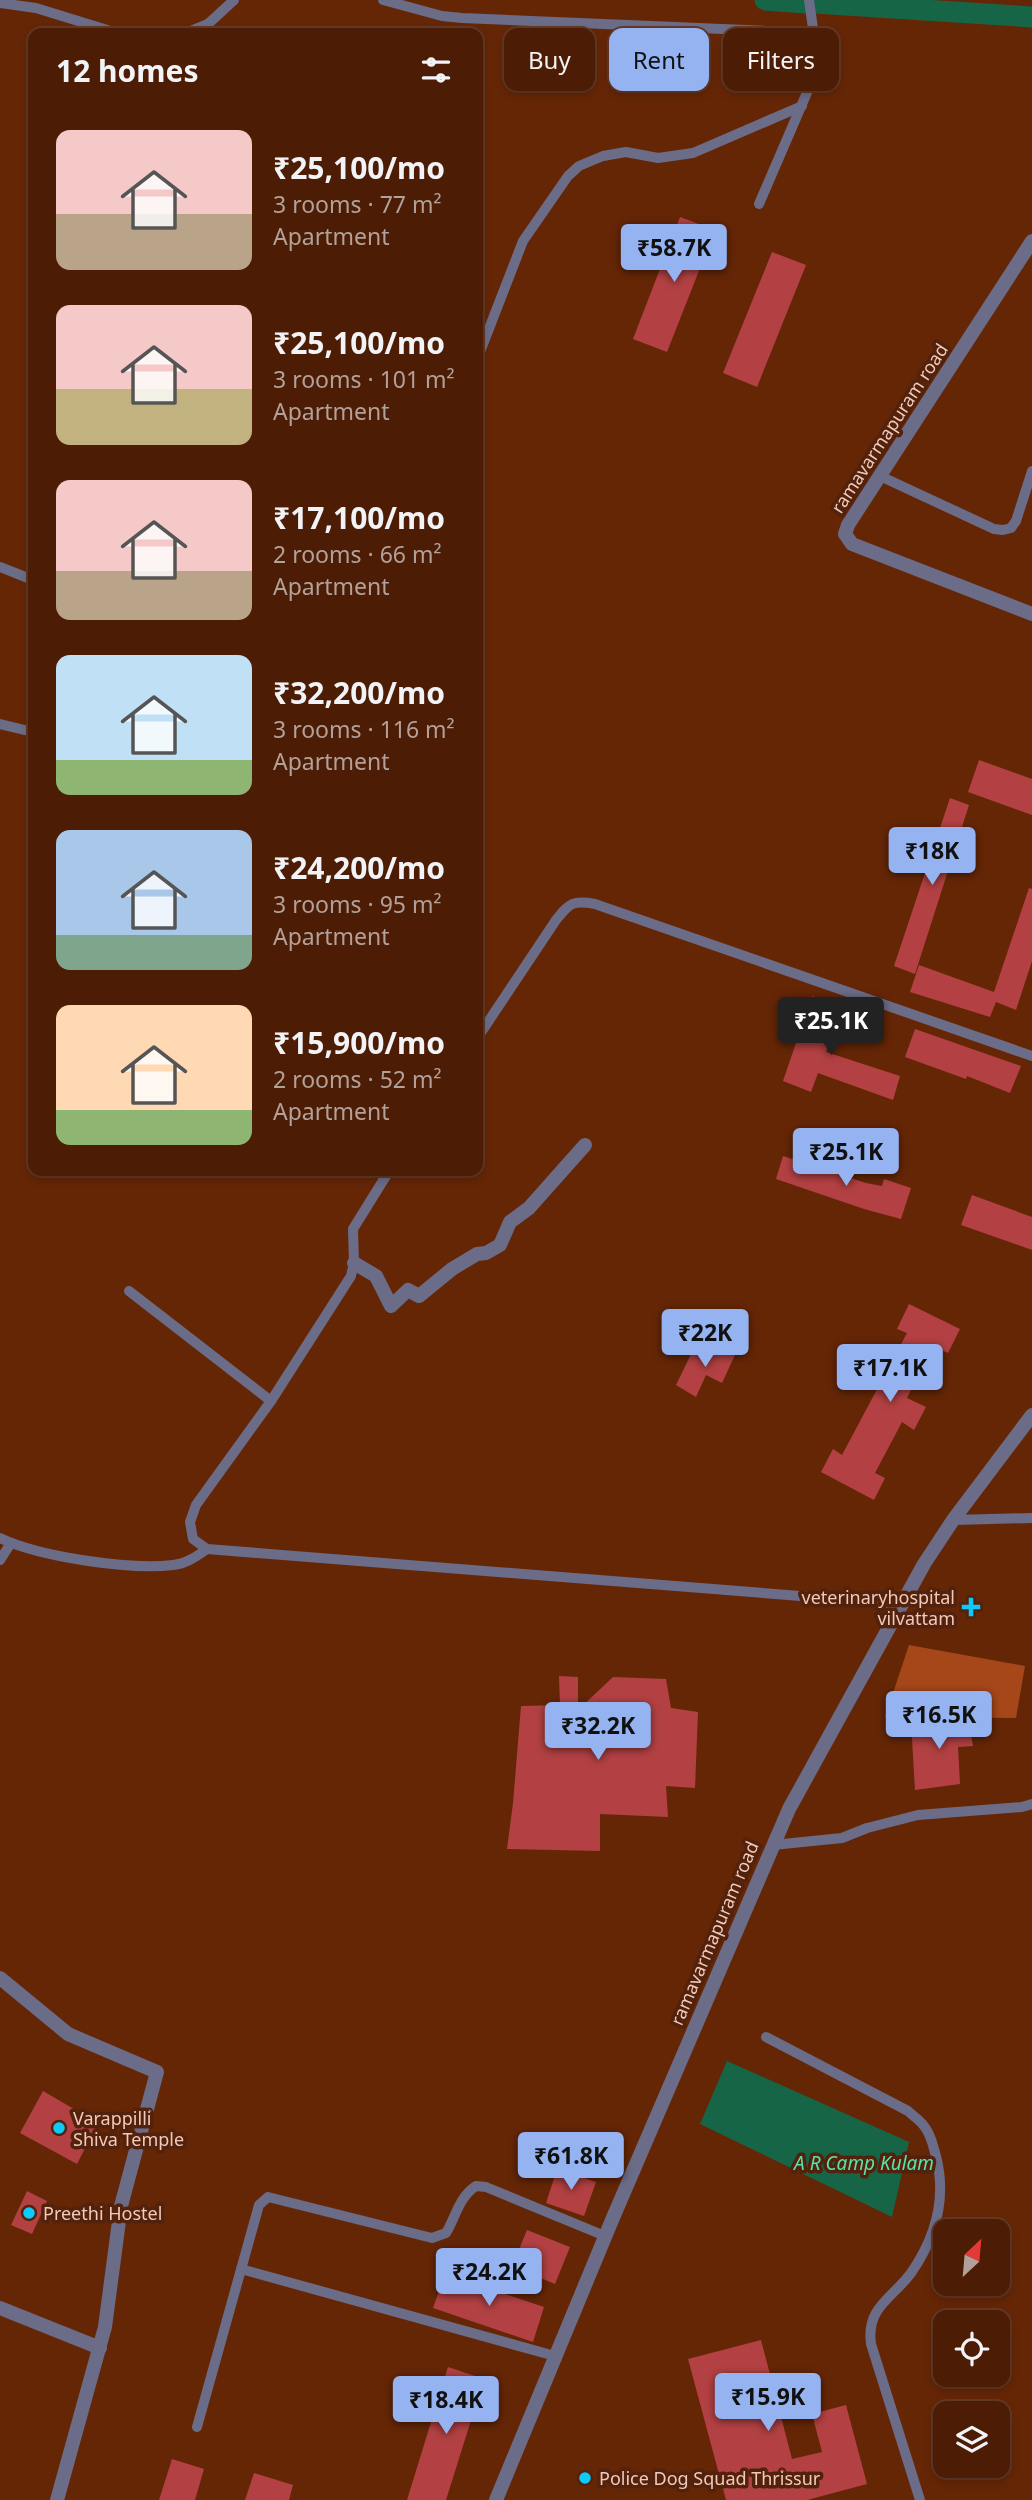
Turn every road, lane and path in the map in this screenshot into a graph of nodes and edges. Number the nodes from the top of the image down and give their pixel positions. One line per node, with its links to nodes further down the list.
1 (234, 0): 6 (lane)
2 (383, 0): 8 (lane)
3 (809, 0): 7 (lane)
4 (0, 3): 5 (lane)
5 (101, 28)
6 (198, 28)
7 (813, 28)
8 (723, 29)
9 (808, 91): 10 (lane)
10 (802, 106): 11 (lane); 13 (lane)
11 (759, 204)
12 (1032, 241): 15 (street, ramavarmapuram road)
13 (483, 344)
14 (1032, 471): 15 (lane)
15 (880, 476): 18 (street, ramavarmapuram road)
16 (0, 567): 17 (lane)
17 (28, 578)
18 (1032, 614)
19 (0, 724): 20 (lane)
20 (28, 731)
21 (483, 1030): 22 (lane)
22 (1032, 1056)
23 (585, 1145): 25 (street)
24 (386, 1176): 25 (lane)
25 (354, 1263): 27 (lane)
26 (129, 1291): 27 (lane)
27 (271, 1401): 33 (lane)
28 (1032, 1415): 30 (street, ramavarmapuram road)
29 (1032, 1518): 30 (lane)
30 (953, 1520): 35 (street, ramavarmapuram road)
31 (0, 1538): 32 (lane)
32 (11, 1543): 33 (lane); 34 (lane)
33 (207, 1549): 35 (lane)
34 (0, 1560)
35 (902, 1604): 37 (street, ramavarmapuram road)
36 (1032, 1804): 37 (lane)
37 (773, 1845): 40 (street, ramavarmapuram road)
38 (0, 1978): 43 (street)
39 (766, 2038): 48 (lane)
40 (605, 2236): 41 (lane); 44 (street, ramavarmapuram road)
41 (241, 2269): 44 (lane); 45 (lane)
42 (0, 2308): 43 (street)
43 (100, 2348): 46 (street)
44 (555, 2356): 47 (street, ramavarmapuram road)
45 (197, 2427)
46 (57, 2500)
47 (496, 2500)
48 (920, 2500)

